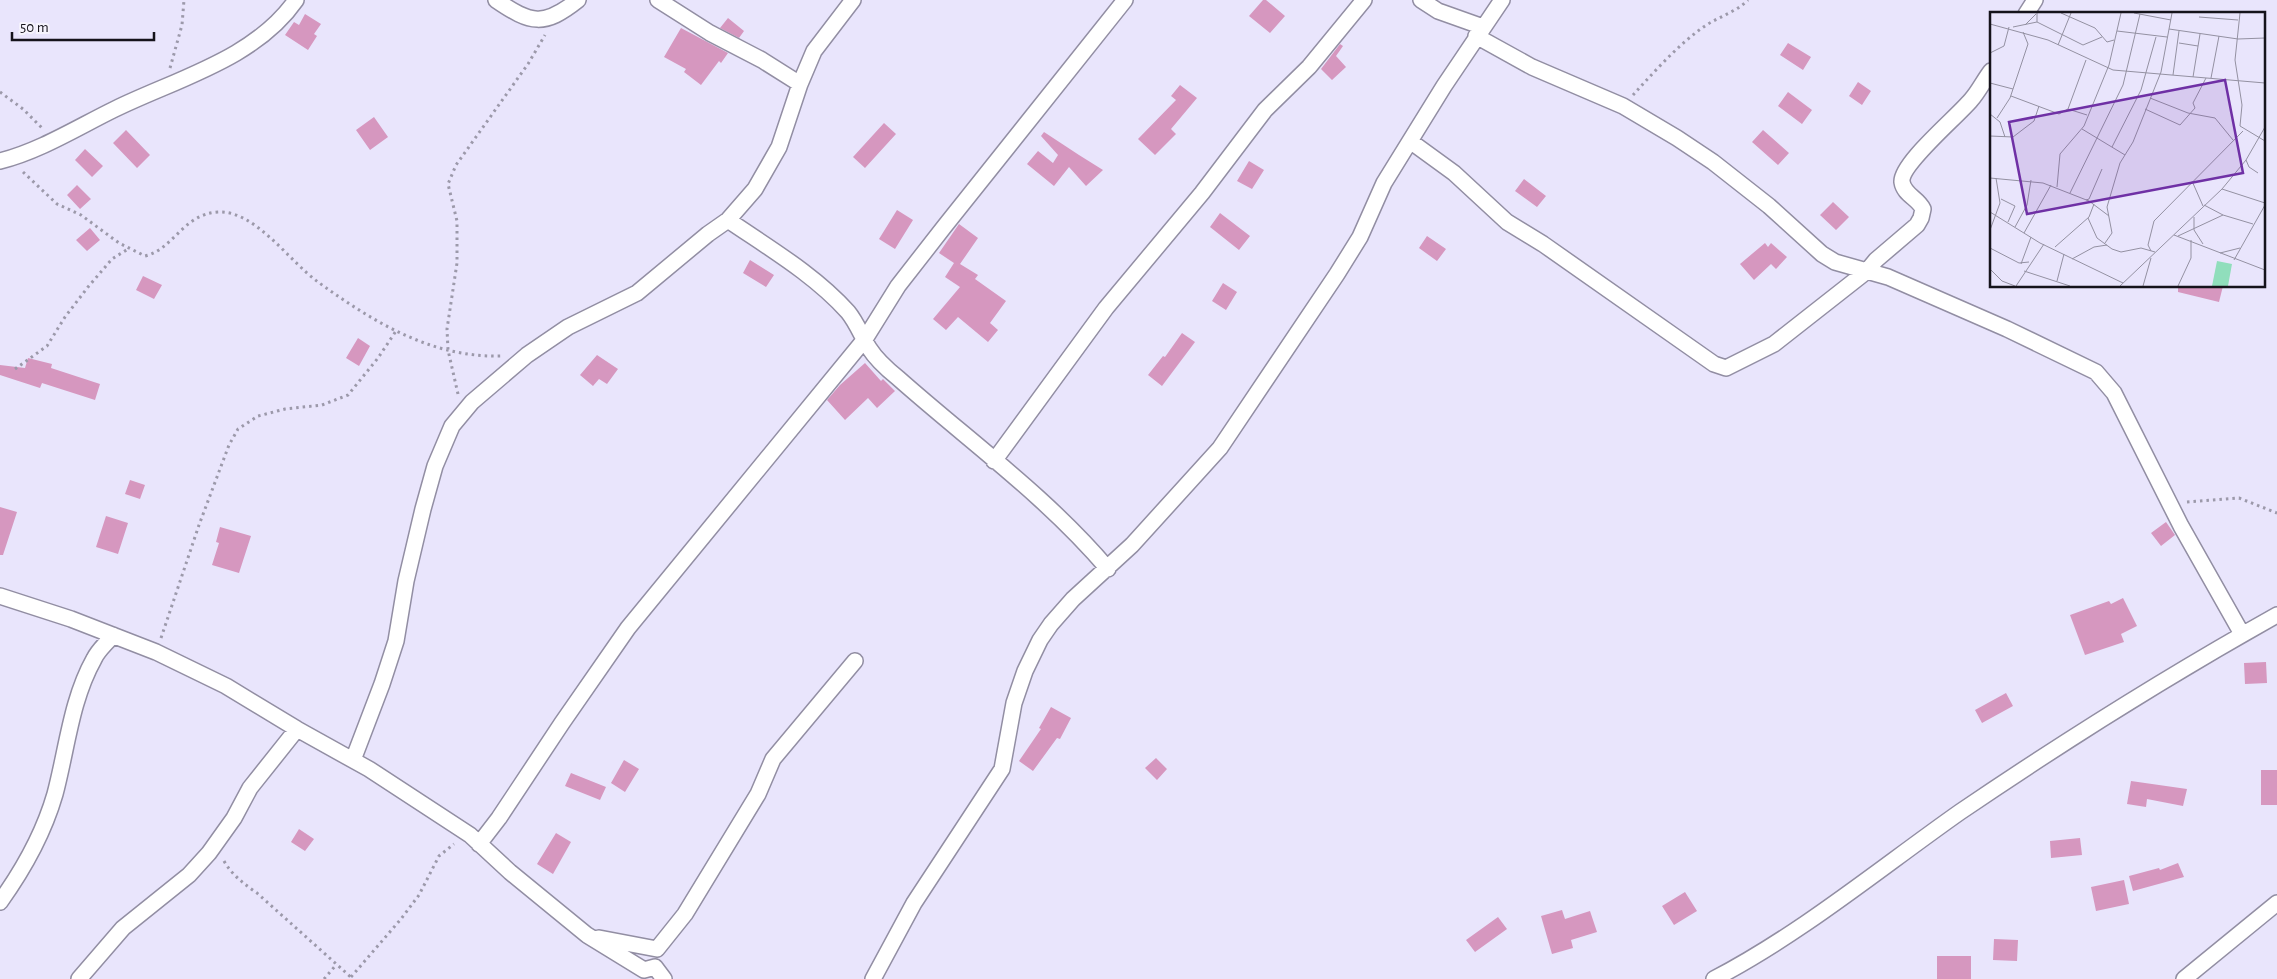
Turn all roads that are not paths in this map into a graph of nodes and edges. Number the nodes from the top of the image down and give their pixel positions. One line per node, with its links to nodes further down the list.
1 (296, 0): 16 (street)
2 (496, 0): 3 (street)
3 (578, 0)
4 (658, 0): 14 (street)
5 (853, 0): 14 (street)
6 (1125, 0): 19 (street)
7 (1364, 0): 20 (street)
8 (1421, 0): 12 (street)
9 (1502, 0): 12 (street)
10 (2035, 0): 11 (street)
11 (2027, 12)
12 (1480, 32): 15 (street); 18 (street)
13 (1990, 72): 18 (street)
14 (800, 84): 17 (street)
15 (1410, 141): 18 (street); 21 (street)
16 (3, 160)
17 (728, 220): 19 (street); 28 (street)
18 (1867, 271): 24 (street)
19 (865, 339): 20 (street); 29 (street)
20 (994, 460): 21 (street)
21 (1108, 569): 36 (street)
22 (0, 596): 25 (street)
23 (2277, 615): 24 (street)
24 (2242, 634): 33 (street)
25 (113, 635): 27 (street); 30 (street)
26 (855, 661): 32 (street)
27 (297, 729): 28 (street); 34 (street)
28 (353, 760): 29 (street)
29 (475, 839): 32 (street)
30 (0, 902)
31 (2277, 903): 38 (street)
32 (587, 936): 35 (street)
33 (1739, 972): 37 (street)
34 (79, 979)
35 (664, 979)
36 (873, 979)
37 (1714, 979)
38 (2184, 979)

